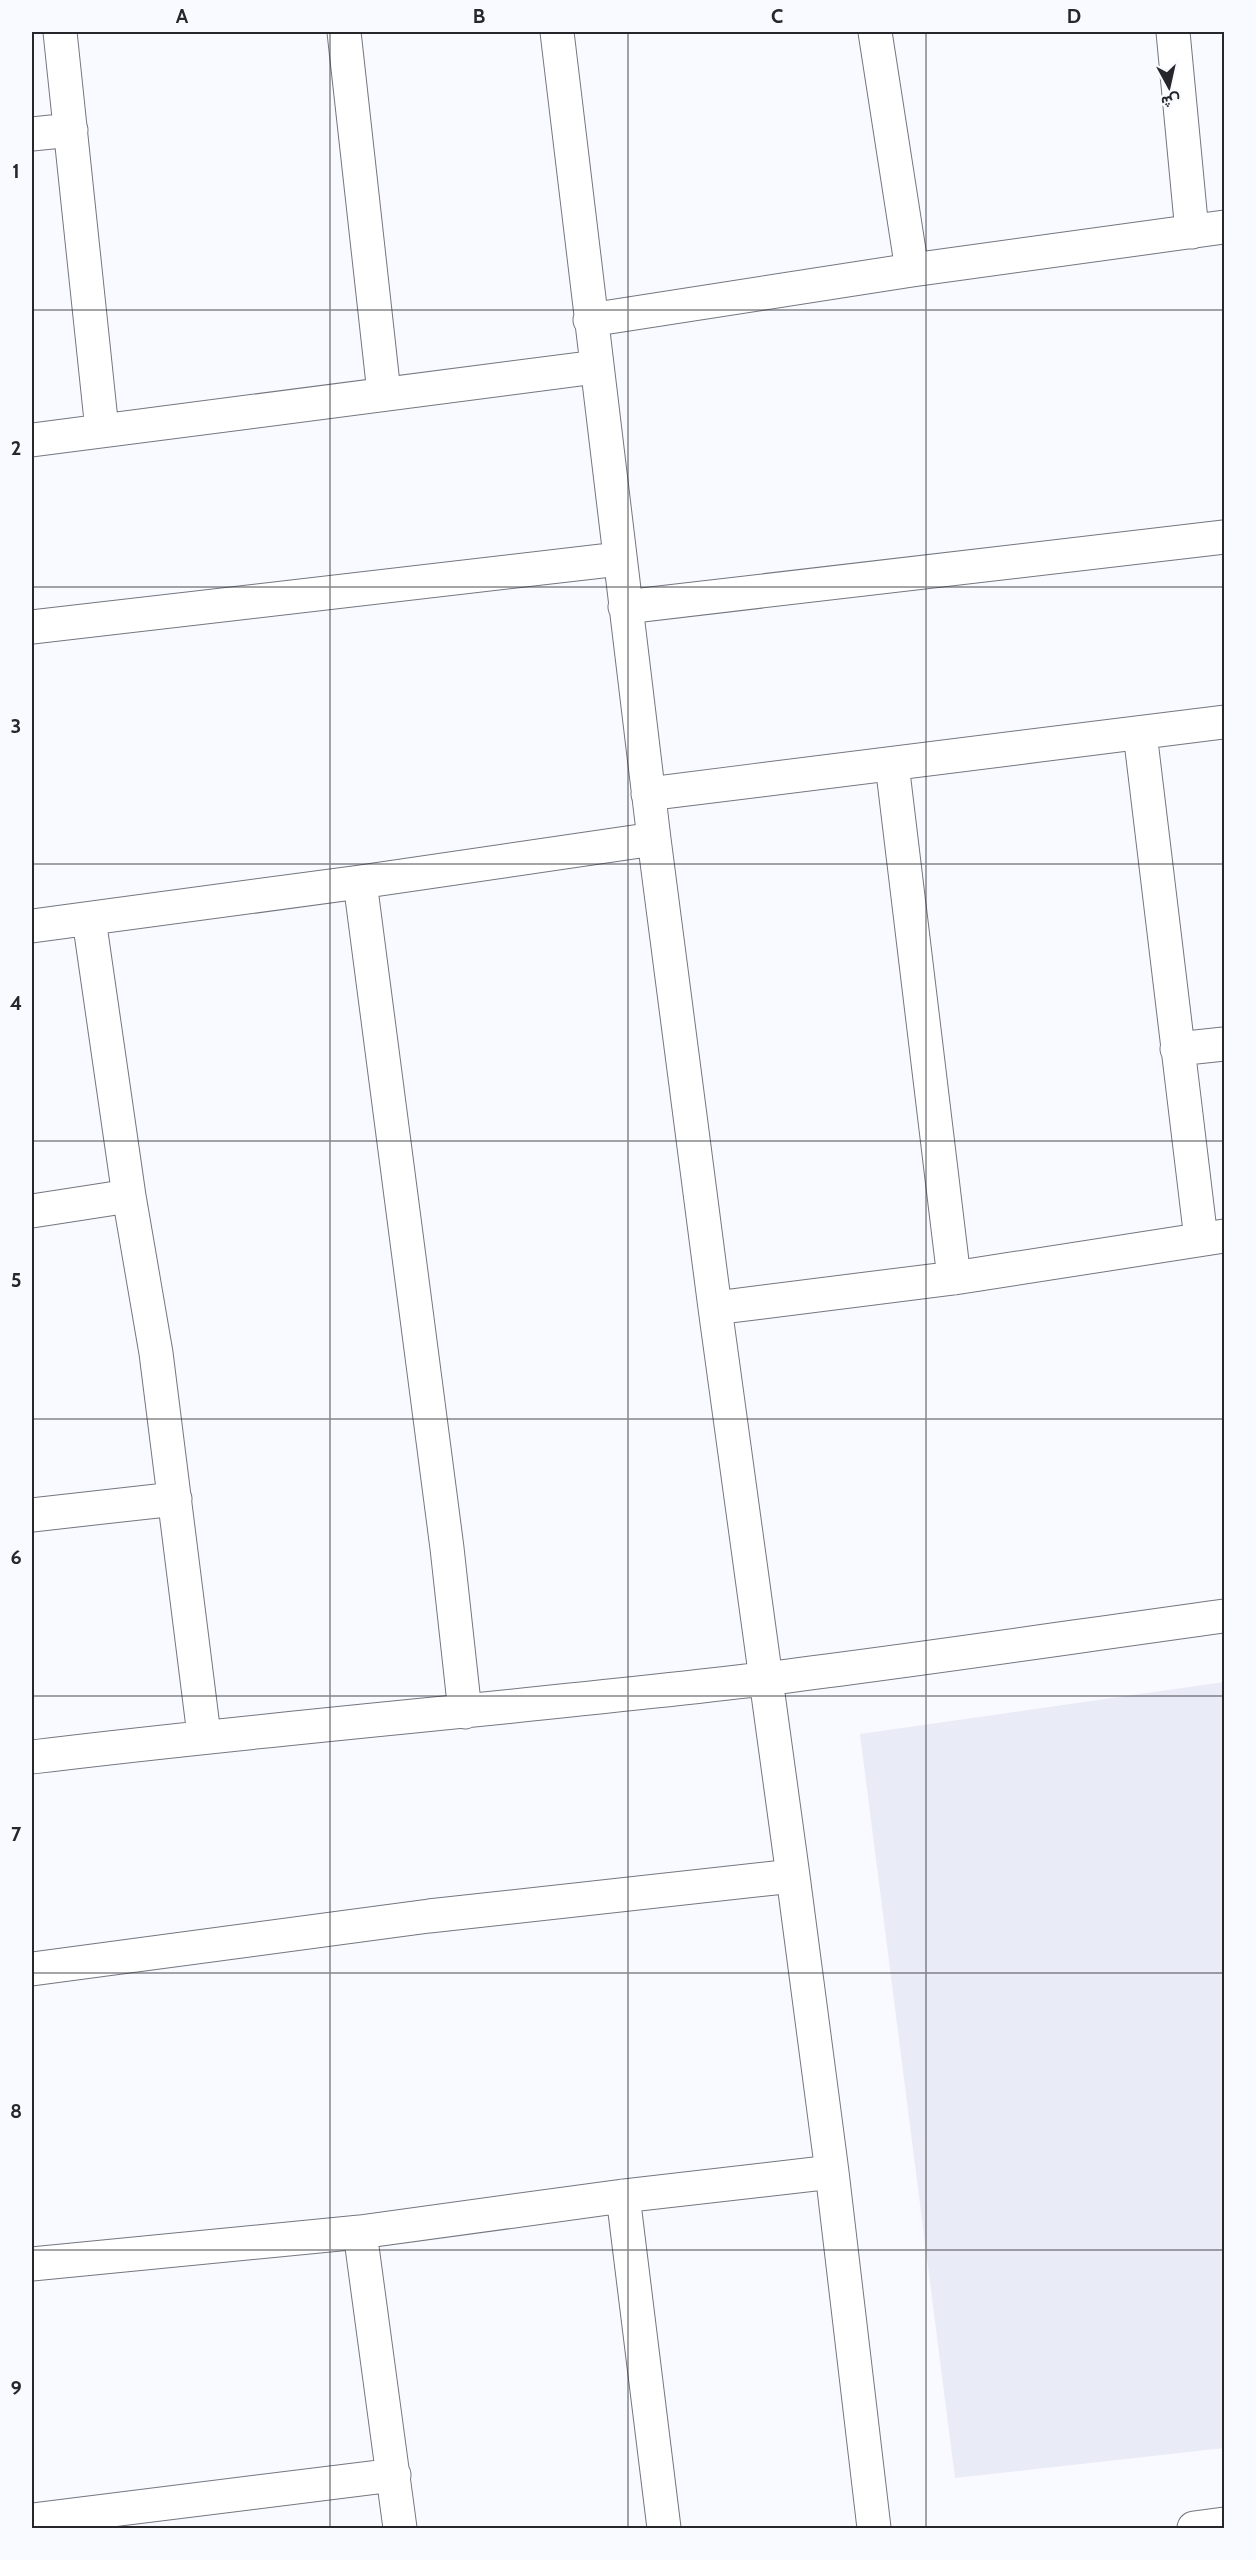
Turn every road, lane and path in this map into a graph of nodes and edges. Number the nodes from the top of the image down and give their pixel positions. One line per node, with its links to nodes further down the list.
1 (60, 32): 6 (street)
2 (344, 32): 13 (street)
3 (556, 32): 11 (street)
4 (875, 32): 10 (street)
5 (1173, 32): 9 (street)
6 (71, 130): 7 (street); 14 (street)
7 (32, 134)
8 (1224, 227): 9 (street)
9 (1192, 232): 10 (street)
10 (912, 270): 11 (street)
11 (590, 320): 12 (street)
12 (596, 367): 13 (street); 17 (street)
13 (384, 393): 14 (street)
14 (102, 430): 15 (street)
15 (32, 440)
16 (1224, 537): 18 (street)
17 (620, 559): 18 (street); 19 (street)
18 (625, 607): 23 (street)
19 (32, 627)
20 (1224, 722): 21 (street)
21 (1140, 733): 22 (street); 29 (street)
22 (892, 764): 23 (street); 33 (street)
23 (648, 794): 24 (street)
24 (654, 839): 25 (street); 34 (street)
25 (360, 882): 26 (street); 39 (street)
26 (89, 919): 27 (street); 30 (street)
27 (32, 926)
28 (1224, 1044): 29 (street)
29 (1177, 1049): 32 (street)
30 (129, 1196): 31 (street); 35 (street)
31 (32, 1211)
32 (1213, 1237): 33 (street)
33 (954, 1278): 34 (street)
34 (715, 1308): 38 (street)
35 (175, 1499): 36 (street); 40 (street)
36 (32, 1515)
37 (1224, 1616): 38 (street)
38 (765, 1679): 39 (street); 42 (street)
39 (465, 1712): 40 (street)
40 (204, 1735): 41 (street)
41 (32, 1757)
42 (793, 1876): 43 (street); 44 (street)
43 (32, 1969)
44 (832, 2172): 45 (street); 52 (street)
45 (623, 2196): 46 (street); 51 (street)
46 (360, 2232): 47 (street); 48 (street)
47 (32, 2264)
48 (394, 2475): 49 (street); 50 (street)
49 (32, 2518)
50 (400, 2529)
51 (664, 2529)
52 (874, 2529)

